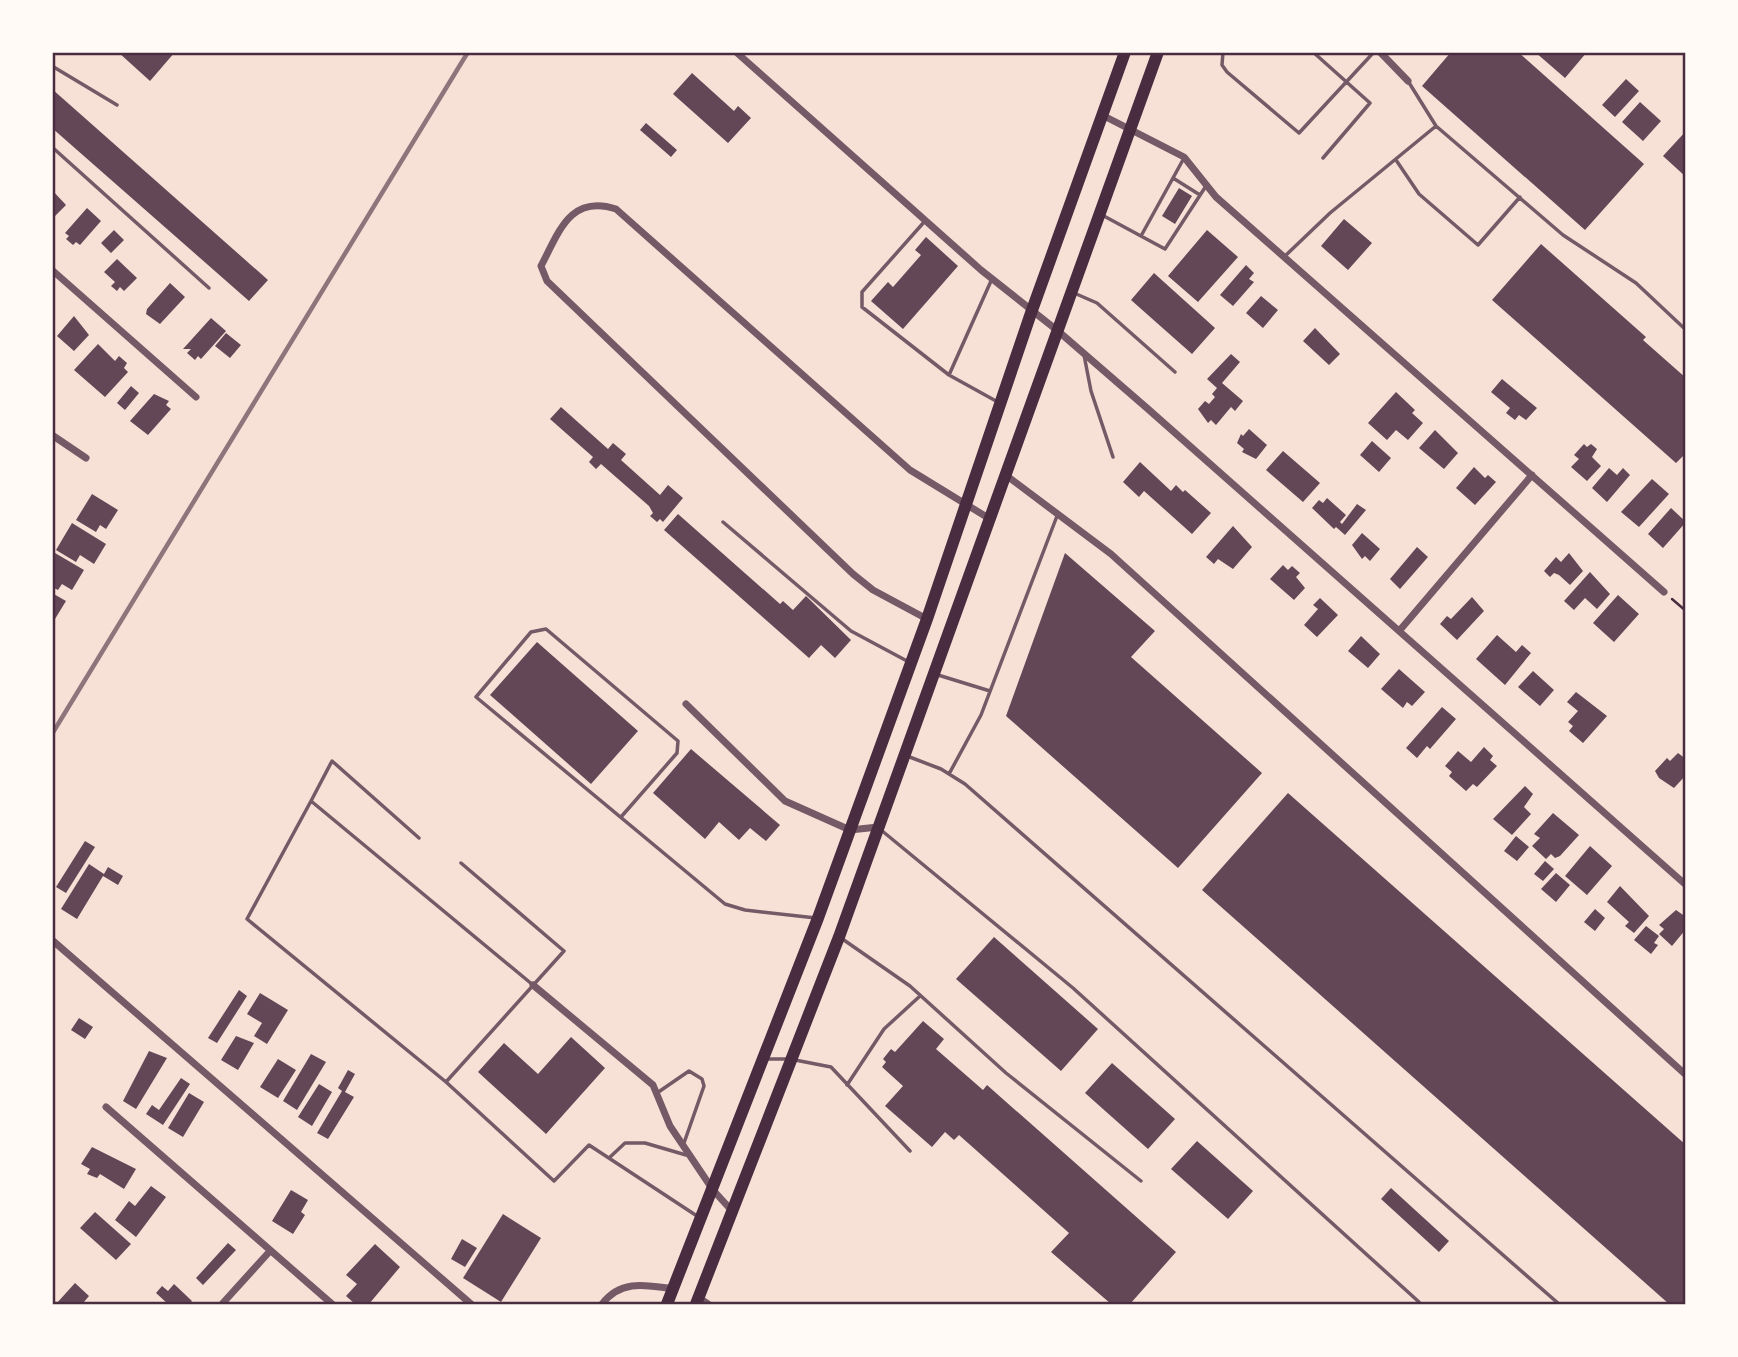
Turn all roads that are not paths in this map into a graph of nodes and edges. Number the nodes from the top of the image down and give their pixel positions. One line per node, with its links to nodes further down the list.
1 (736, 52): 24 (street)
2 (1125, 52): 12 (highway)
3 (1158, 52): 14 (highway)
4 (1223, 52): 10 (lane)
5 (1313, 52): 10 (lane)
6 (1374, 52): 10 (lane)
7 (1380, 52): 9 (street)
8 (52, 66): 11 (lane)
9 (1408, 81): 13 (lane)
10 (1346, 82): 17 (lane)
11 (117, 105)
12 (1102, 115): 14 (street); 31 (highway)
13 (1436, 126): 18 (lane); 22 (lane)
14 (1131, 127): 16 (street); 23 (highway)
15 (52, 146): 29 (lane)
16 (1184, 157): 19 (lane); 20 (street)
17 (1323, 158)
18 (1396, 160): 22 (lane); 26 (lane)
19 (1173, 178): 21 (lane); 25 (lane)
20 (1207, 184): 21 (lane); 26 (street)
21 (1200, 195): 25 (lane)
22 (1520, 197): 32 (lane)
23 (1100, 214): 25 (lane); 30 (highway)
24 (925, 221): 28 (street); 36 (lane)
25 (1141, 236)
26 (1285, 256): 42 (street)
27 (52, 270): 37 (street)
28 (992, 279): 31 (street); 36 (lane)
29 (209, 288)
30 (1072, 292): 33 (highway); 35 (lane)
31 (1031, 313): 33 (street); 38 (highway)
32 (1685, 330)
33 (1058, 331): 34 (street); 43 (highway)
34 (1084, 353): 40 (lane); 50 (street)
35 (1175, 372)
36 (949, 376): 38 (lane)
37 (196, 397)
38 (1002, 404): 44 (highway)
39 (52, 435): 41 (street)
40 (1113, 457)
41 (86, 458)
42 (1532, 475): 48 (street); 50 (street)
43 (1007, 476): 45 (street); 46 (highway)
44 (967, 508): 46 (street); 49 (highway); 49 (street)
45 (1058, 514): 53 (lane); 71 (street)
46 (991, 520): 52 (highway)
47 (723, 522): 51 (lane)
48 (1664, 592)
49 (928, 619): 51 (highway)
50 (1400, 630): 63 (street)
51 (911, 663): 60 (highway)
52 (935, 673): 53 (lane); 55 (highway)
53 (990, 691): 56 (lane)
54 (686, 704): 60 (street)
55 (905, 755): 56 (lane); 59 (highway)
56 (949, 775): 93 (lane)
57 (311, 801): 61 (lane); 67 (lane); 72 (lane)
58 (621, 817): 58 (lane); 64 (lane)
59 (878, 827): 60 (street); 65 (highway); 87 (lane)
60 (850, 830): 64 (highway)
61 (419, 838)
62 (461, 863): 67 (lane)
63 (1685, 885)
64 (818, 918): 69 (highway)
65 (839, 937): 68 (lane); 70 (highway)
66 (52, 940): 90 (street)
67 (533, 985): 72 (lane); 74 (street)
68 (920, 996): 73 (lane); 80 (lane)
69 (762, 1059): 70 (lane); 81 (highway)
70 (792, 1059): 73 (lane); 82 (highway)
71 (1685, 1075)
72 (446, 1082): 79 (lane)
73 (847, 1085): 77 (lane)
74 (657, 1094): 76 (street); 76 (lane)
75 (106, 1107): 84 (street)
76 (683, 1145): 78 (street)
77 (910, 1151)
78 (691, 1157): 79 (lane); 81 (street)
79 (609, 1158): 83 (lane)
80 (1141, 1181)
81 (713, 1190): 82 (street); 83 (highway)
82 (733, 1212): 86 (highway)
83 (702, 1219): 85 (highway)
84 (270, 1251): 88 (street); 89 (street)
85 (674, 1289): 91 (street); 92 (highway)
86 (701, 1302)
87 (1419, 1302)
88 (222, 1304)
89 (332, 1304)
90 (471, 1304)
91 (602, 1304)
92 (667, 1304)
93 (1559, 1304)

